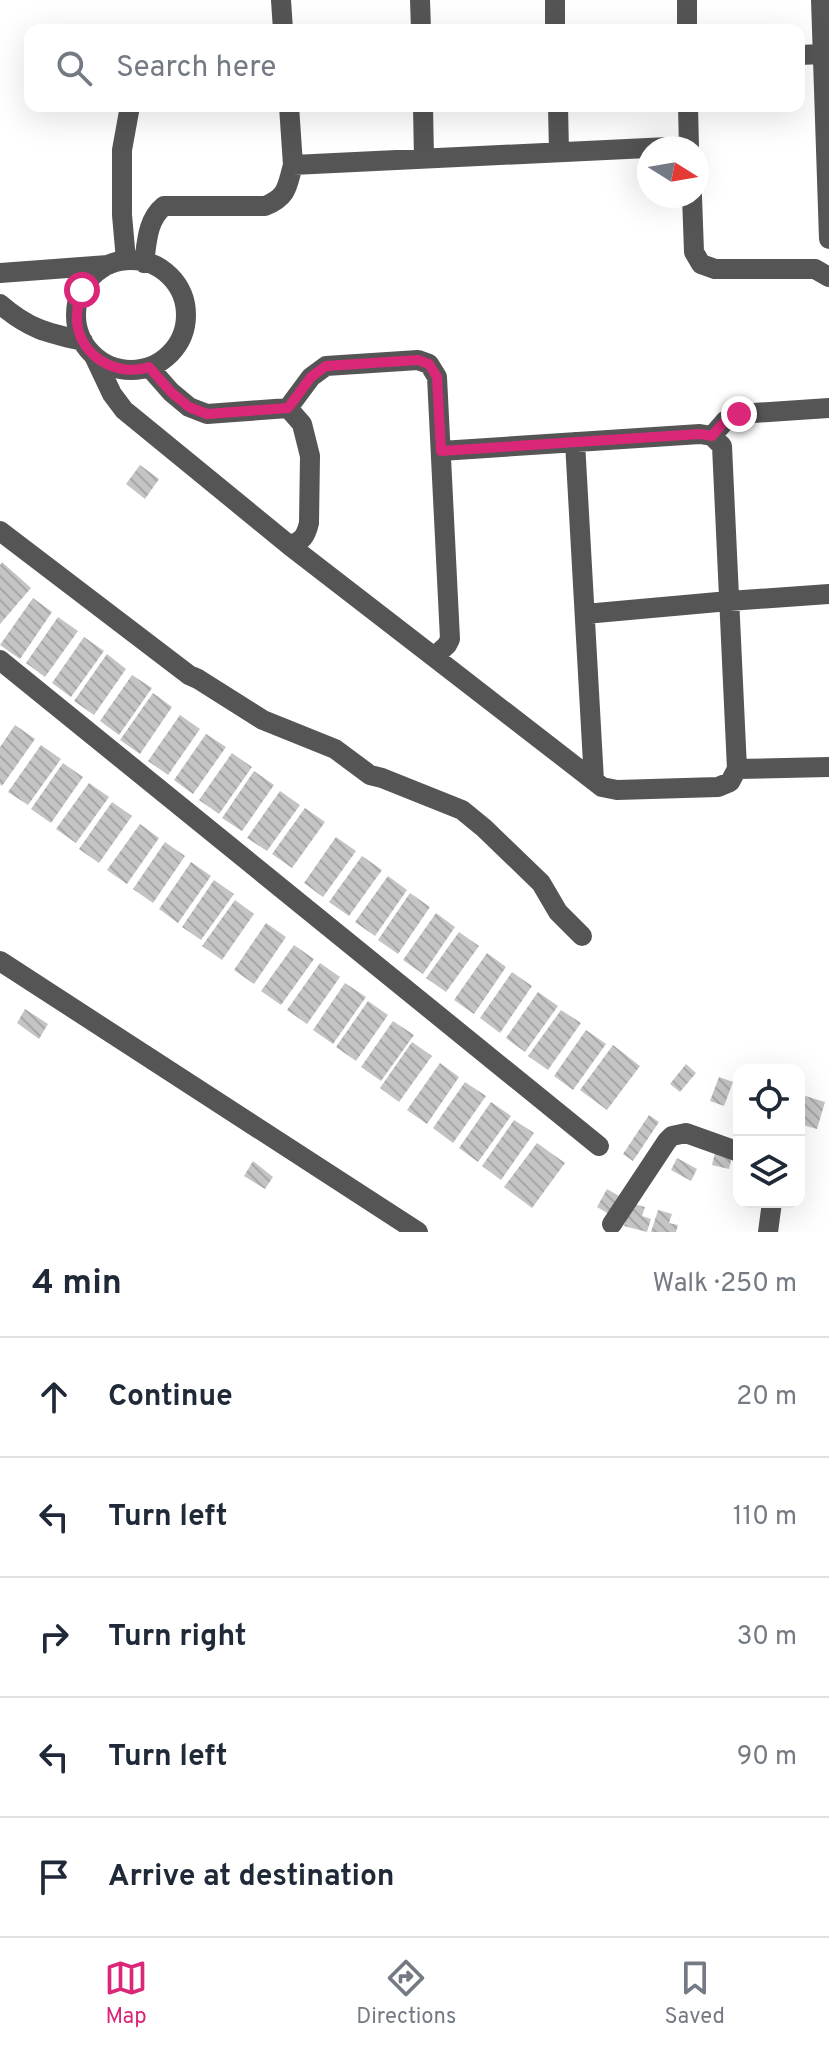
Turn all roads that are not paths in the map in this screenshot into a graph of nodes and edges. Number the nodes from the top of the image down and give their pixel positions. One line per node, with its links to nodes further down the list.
1 (281, 0): 6 (street)
2 (420, 0): 7 (street)
3 (555, 0): 8 (street)
4 (687, 0): 9 (street)
5 (821, 0): 10 (street)
6 (283, 24)
7 (421, 24)
8 (555, 24)
9 (687, 24)
10 (823, 54): 11 (street); 18 (street)
11 (805, 55)
12 (129, 112): 25 (street)
13 (289, 112): 22 (street)
14 (423, 112): 21 (street)
15 (558, 112): 20 (street)
16 (688, 112): 17 (street)
17 (689, 136)
18 (827, 138): 24 (street)
19 (637, 149): 20 (street)
20 (559, 152): 21 (street)
21 (424, 159): 22 (street)
22 (293, 165): 25 (street)
23 (692, 208): 27 (street)
24 (829, 239)
25 (126, 262): 26 (street); 29 (street); 30 (street)
26 (0, 273)
27 (829, 277)
28 (0, 304): 29 (street)
29 (88, 349): 30 (street); 37 (street)
30 (149, 367): 31 (street)
31 (288, 408): 35 (street); 37 (street)
32 (829, 408): 33 (street)
33 (712, 436): 34 (street); 39 (street)
34 (575, 442): 35 (street); 40 (street)
35 (441, 451): 41 (street)
36 (0, 531): 46 (street)
37 (289, 545): 41 (street)
38 (829, 594): 39 (street)
39 (729, 601): 40 (street); 44 (street)
40 (585, 614): 45 (street)
41 (434, 657): 45 (street)
42 (0, 660): 48 (street)
43 (829, 767): 44 (street)
44 (737, 769): 45 (street)
45 (594, 781)
46 (582, 936)
47 (0, 961): 52 (street)
48 (599, 1146)
49 (733, 1150): 51 (street)
50 (771, 1208): 53 (street)
51 (612, 1224)
52 (418, 1232)
53 (768, 1232)

